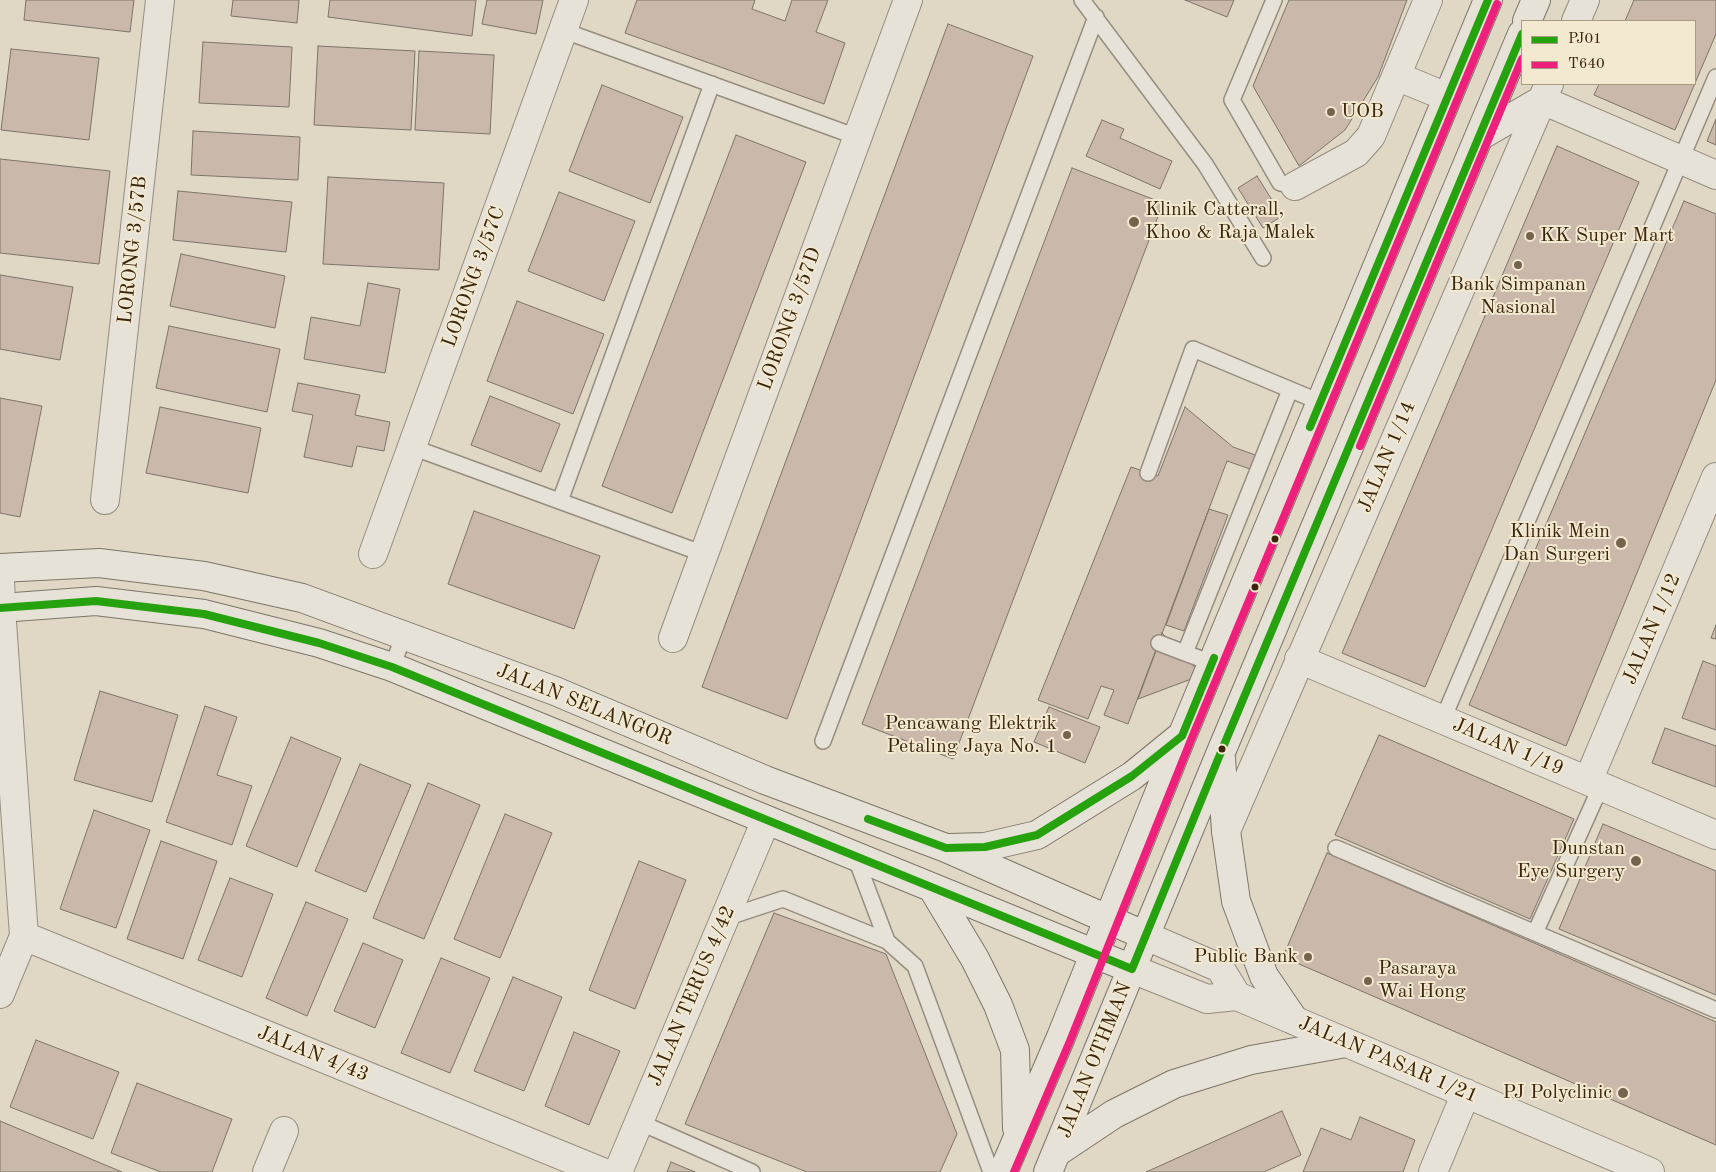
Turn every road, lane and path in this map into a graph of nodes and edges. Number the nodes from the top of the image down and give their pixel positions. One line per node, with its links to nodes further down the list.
1 (160, 0): 31 (street, LORONG 3/57B)
2 (574, 0): 13 (street, LORONG 3/57C)
3 (908, 0): 21 (street, LORONG 3/57D)
4 (1082, 0): 10 (lane)
5 (1274, 0): 24 (lane)
6 (1428, 0): 15 (street)
7 (1488, 0): 19 (street, JALAN OTHMAN)
8 (1536, 0): 11 (street)
9 (1585, 0): 12 (street)
10 (1096, 17): 25 (lane); 47 (lane)
11 (1527, 20)
12 (1576, 20)
13 (562, 30): 17 (lane); 28 (street, LORONG 3/57C)
14 (1521, 36): 20 (street, JALAN OTHMAN)
15 (1396, 76): 19 (street); 24 (street)
16 (1716, 78): 22 (lane)
17 (712, 84): 21 (lane); 32 (lane)
18 (1545, 92): 20 (street); 22 (street); 42 (street, JALAN 1/14)
19 (1447, 97): 27 (street, JALAN OTHMAN)
20 (1480, 136): 48 (street, JALAN OTHMAN)
21 (857, 137): 34 (street, LORONG 3/57D)
22 (1682, 160): 23 (street); 45 (lane)
23 (1716, 175)
24 (1295, 186)
25 (1263, 258)
26 (1290, 390): 27 (lane); 29 (lane); 41 (lane)
27 (1320, 402): 43 (street, JALAN OTHMAN)
28 (412, 447): 32 (lane); 33 (street, LORONG 3/57C)
29 (1148, 473)
30 (1716, 477): 49 (street, JALAN 1/12)
31 (105, 500)
32 (560, 502): 34 (lane)
33 (373, 554)
34 (704, 554): 39 (street, LORONG 3/57D)
35 (0, 568): 38 (street, JALAN SELANGOR)
36 (0, 578): 37 (street)
37 (0, 608): 44 (street, JALAN SELANGOR); 60 (street)
38 (404, 635): 44 (lane); 53 (street, JALAN SELANGOR)
39 (673, 638)
40 (1159, 644): 41 (lane)
41 (1184, 653): 43 (lane)
42 (1299, 659): 45 (street, JALAN 1/19); 51 (street, JALAN 1/14)
43 (1212, 663): 46 (street, JALAN OTHMAN)
44 (392, 667): 50 (street, JALAN SELANGOR)
45 (1443, 719): 49 (street, JALAN 1/19)
46 (1182, 736): 53 (street); 58 (street, JALAN OTHMAN)
47 (823, 741)
48 (1221, 752): 51 (street); 61 (street, JALAN OTHMAN)
49 (1594, 784): 52 (street, JALAN 1/19); 59 (lane)
50 (766, 820): 55 (street, JALAN SELANGOR); 57 (street, JALAN TERUS 4/42)
51 (1226, 831): 68 (street)
52 (1716, 835)
53 (946, 848): 58 (street, JALAN SELANGOR)
54 (1336, 848): 59 (lane)
55 (855, 856): 56 (street, JALAN SELANGOR); 62 (lane)
56 (933, 889): 63 (street, JALAN SELANGOR); 73 (street)
57 (725, 918): 62 (lane); 71 (street, JALAN TERUS 4/42)
58 (1108, 919): 61 (street, JALAN SELANGOR); 63 (street, JALAN OTHMAN)
59 (1535, 933): 67 (lane)
60 (24, 936): 65 (street); 76 (street, JALAN 4/43)
61 (1146, 936): 64 (street, JALAN OTHMAN); 66 (street)
62 (887, 941): 79 (lane)
63 (1095, 954): 64 (street, JALAN SELANGOR); 73 (street, JALAN OTHMAN)
64 (1132, 969): 66 (street); 74 (street, JALAN OTHMAN)
65 (0, 994)
66 (1237, 996): 68 (street, JALAN PASAR 1/21)
67 (1716, 1010)
68 (1294, 1020): 69 (street, JALAN PASAR 1/21)
69 (1346, 1043): 70 (street, JALAN PASAR 1/21); 74 (street)
70 (1466, 1094): 81 (street); 82 (street, JALAN PASAR 1/21)
71 (639, 1122): 77 (street, JALAN TERUS 4/42); 78 (lane)
72 (284, 1131): 75 (street)
73 (1018, 1137): 80 (street, JALAN OTHMAN)
74 (1053, 1162)
75 (267, 1172)
76 (602, 1172)
77 (618, 1172)
78 (752, 1172)
79 (992, 1172)
80 (1003, 1172)
81 (1433, 1172)
82 (1650, 1172)

